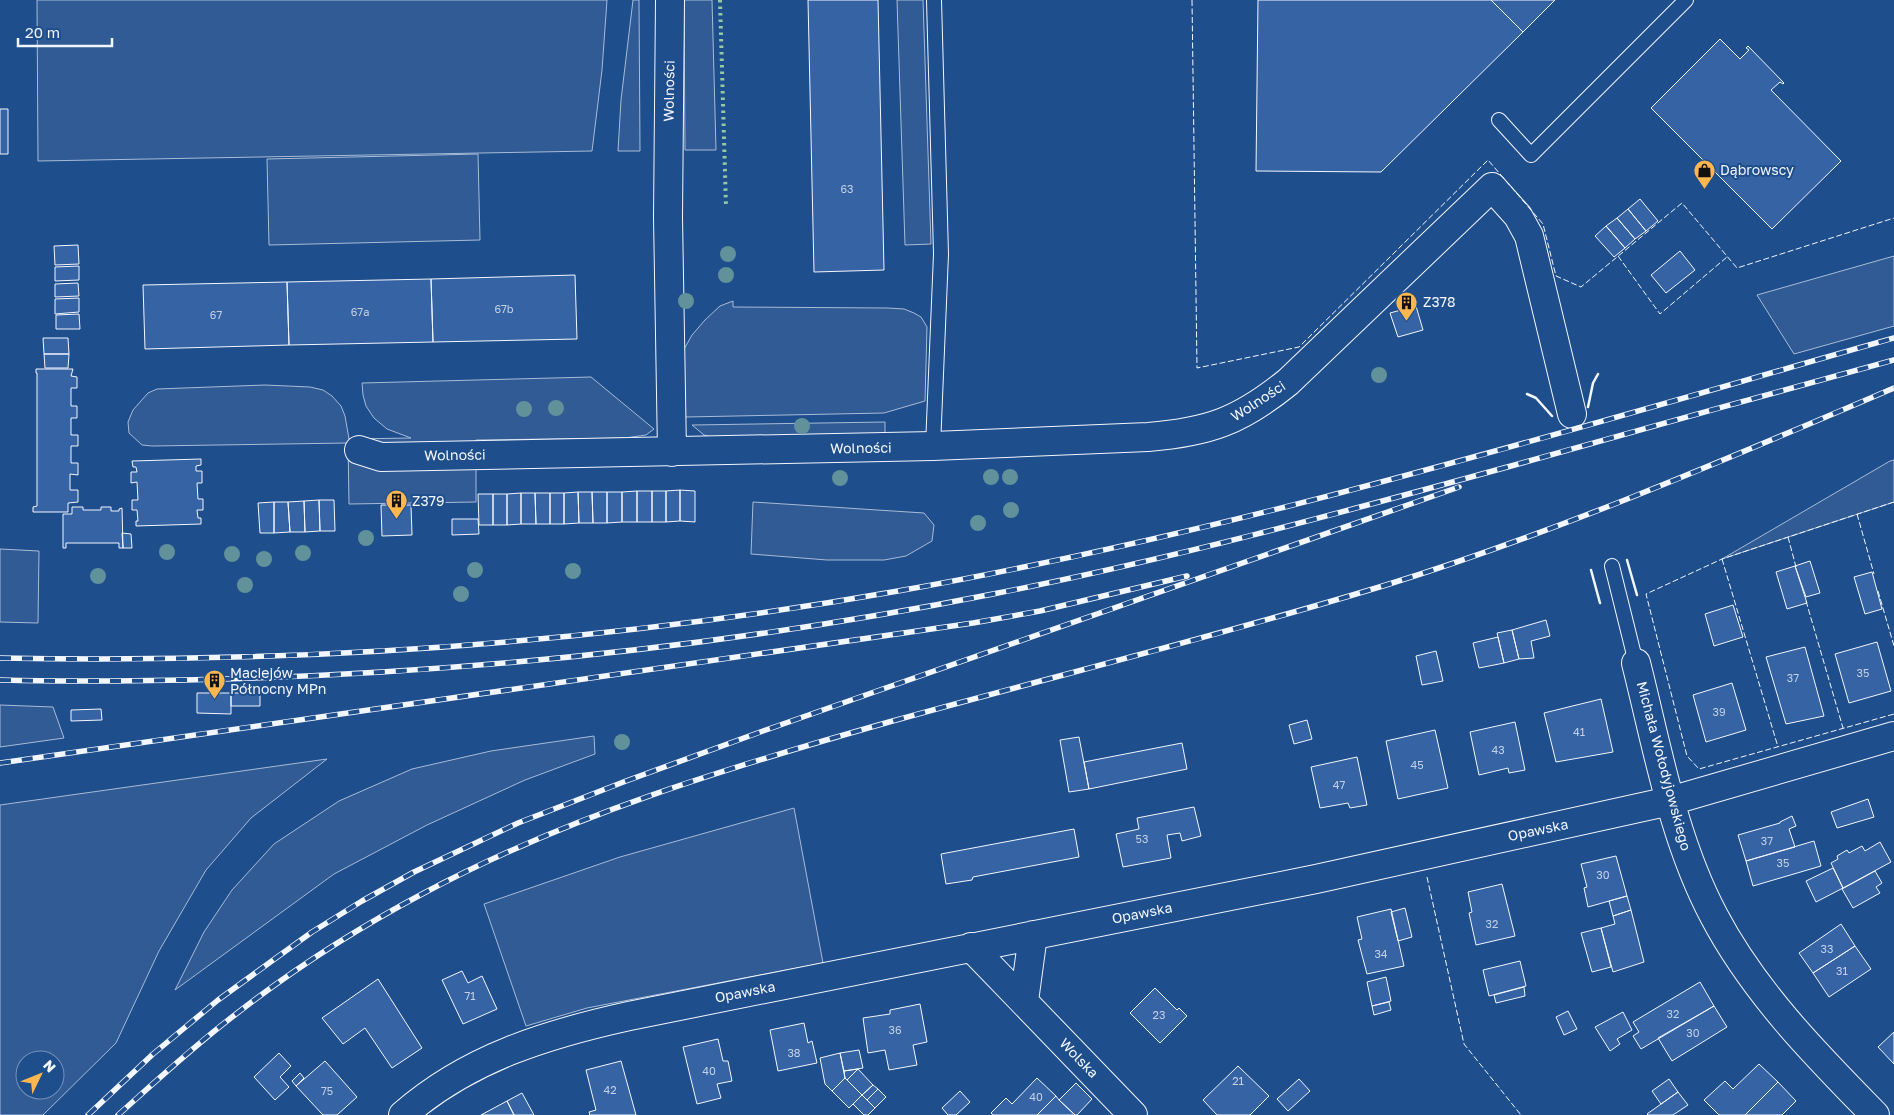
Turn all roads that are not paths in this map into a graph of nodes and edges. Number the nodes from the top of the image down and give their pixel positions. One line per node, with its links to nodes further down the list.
1 (670, 0): 8 (street, Wolności)
2 (934, 0): 6 (lane)
3 (1686, 0): 4 (lane)
4 (1498, 120)
5 (1572, 414): 6 (street, Wolności)
6 (933, 446): 8 (street, Wolności)
7 (359, 450): 8 (street, Wolności)
8 (672, 452)
9 (1612, 566): 10 (lane, Michała Wołodyjowskiego)
10 (1636, 662): 12 (street, Michała Wołodyjowskiego)
11 (1894, 736): 12 (street, Opawska)
12 (1670, 801): 13 (street, Opawska); 18 (street, Michała Wołodyjowskiego)
13 (1033, 935): 14 (street, Opawska); 15 (street)
14 (971, 947): 15 (street, Wolska); 16 (street, Opawska)
15 (1024, 1001): 17 (street, Wolska)
16 (403, 1115)
17 (1133, 1115)
18 (1875, 1115)

